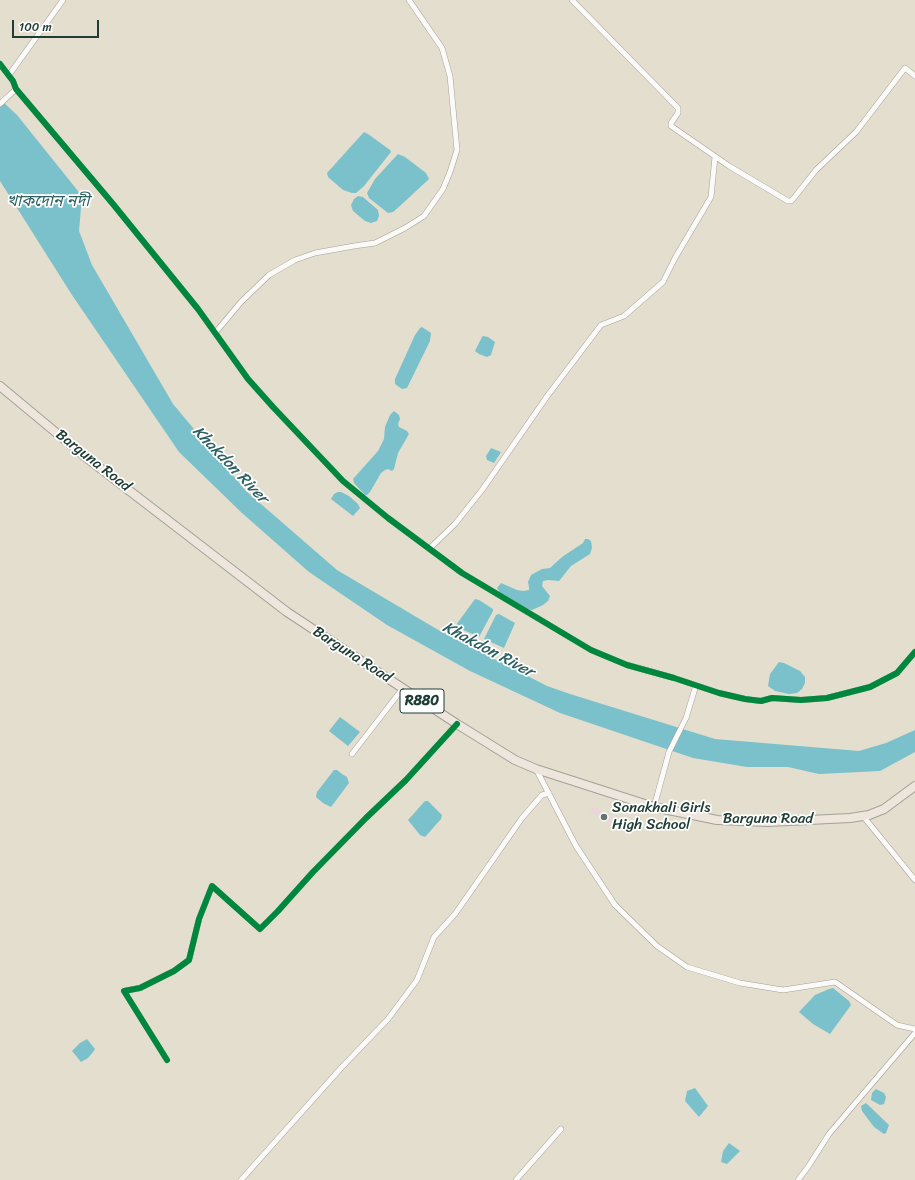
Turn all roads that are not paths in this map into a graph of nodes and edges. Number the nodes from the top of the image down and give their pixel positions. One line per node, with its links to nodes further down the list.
1 (63, 0): 5 (street)
2 (410, 0): 10 (street)
3 (572, 0): 9 (street)
4 (0, 64): 5 (street)
5 (9, 75): 7 (street)
6 (915, 76): 9 (street)
7 (16, 89): 8 (street); 10 (street)
8 (2, 102)
9 (715, 156): 12 (street)
10 (215, 333): 12 (street)
11 (0, 386): 15 (main road, Barguna Road / R880)
12 (429, 549): 14 (street)
13 (915, 652): 14 (street)
14 (696, 685): 21 (street)
15 (403, 688): 16 (main road, Barguna Road / R880); 17 (street)
16 (457, 724): 18 (main road, Barguna Road / R880); 26 (street)
17 (352, 754)
18 (536, 769): 20 (street); 21 (main road, Barguna Road / R880)
19 (915, 786): 22 (main road, Barguna Road / R880)
20 (549, 793): 24 (street); 28 (street)
21 (654, 806): 22 (main road, Barguna Road / R880)
22 (863, 816): 23 (street)
23 (915, 880)
24 (915, 1029)
25 (915, 1033): 30 (street)
26 (167, 1060)
27 (561, 1129): 29 (street)
28 (241, 1180)
29 (516, 1180)
30 (798, 1180)

